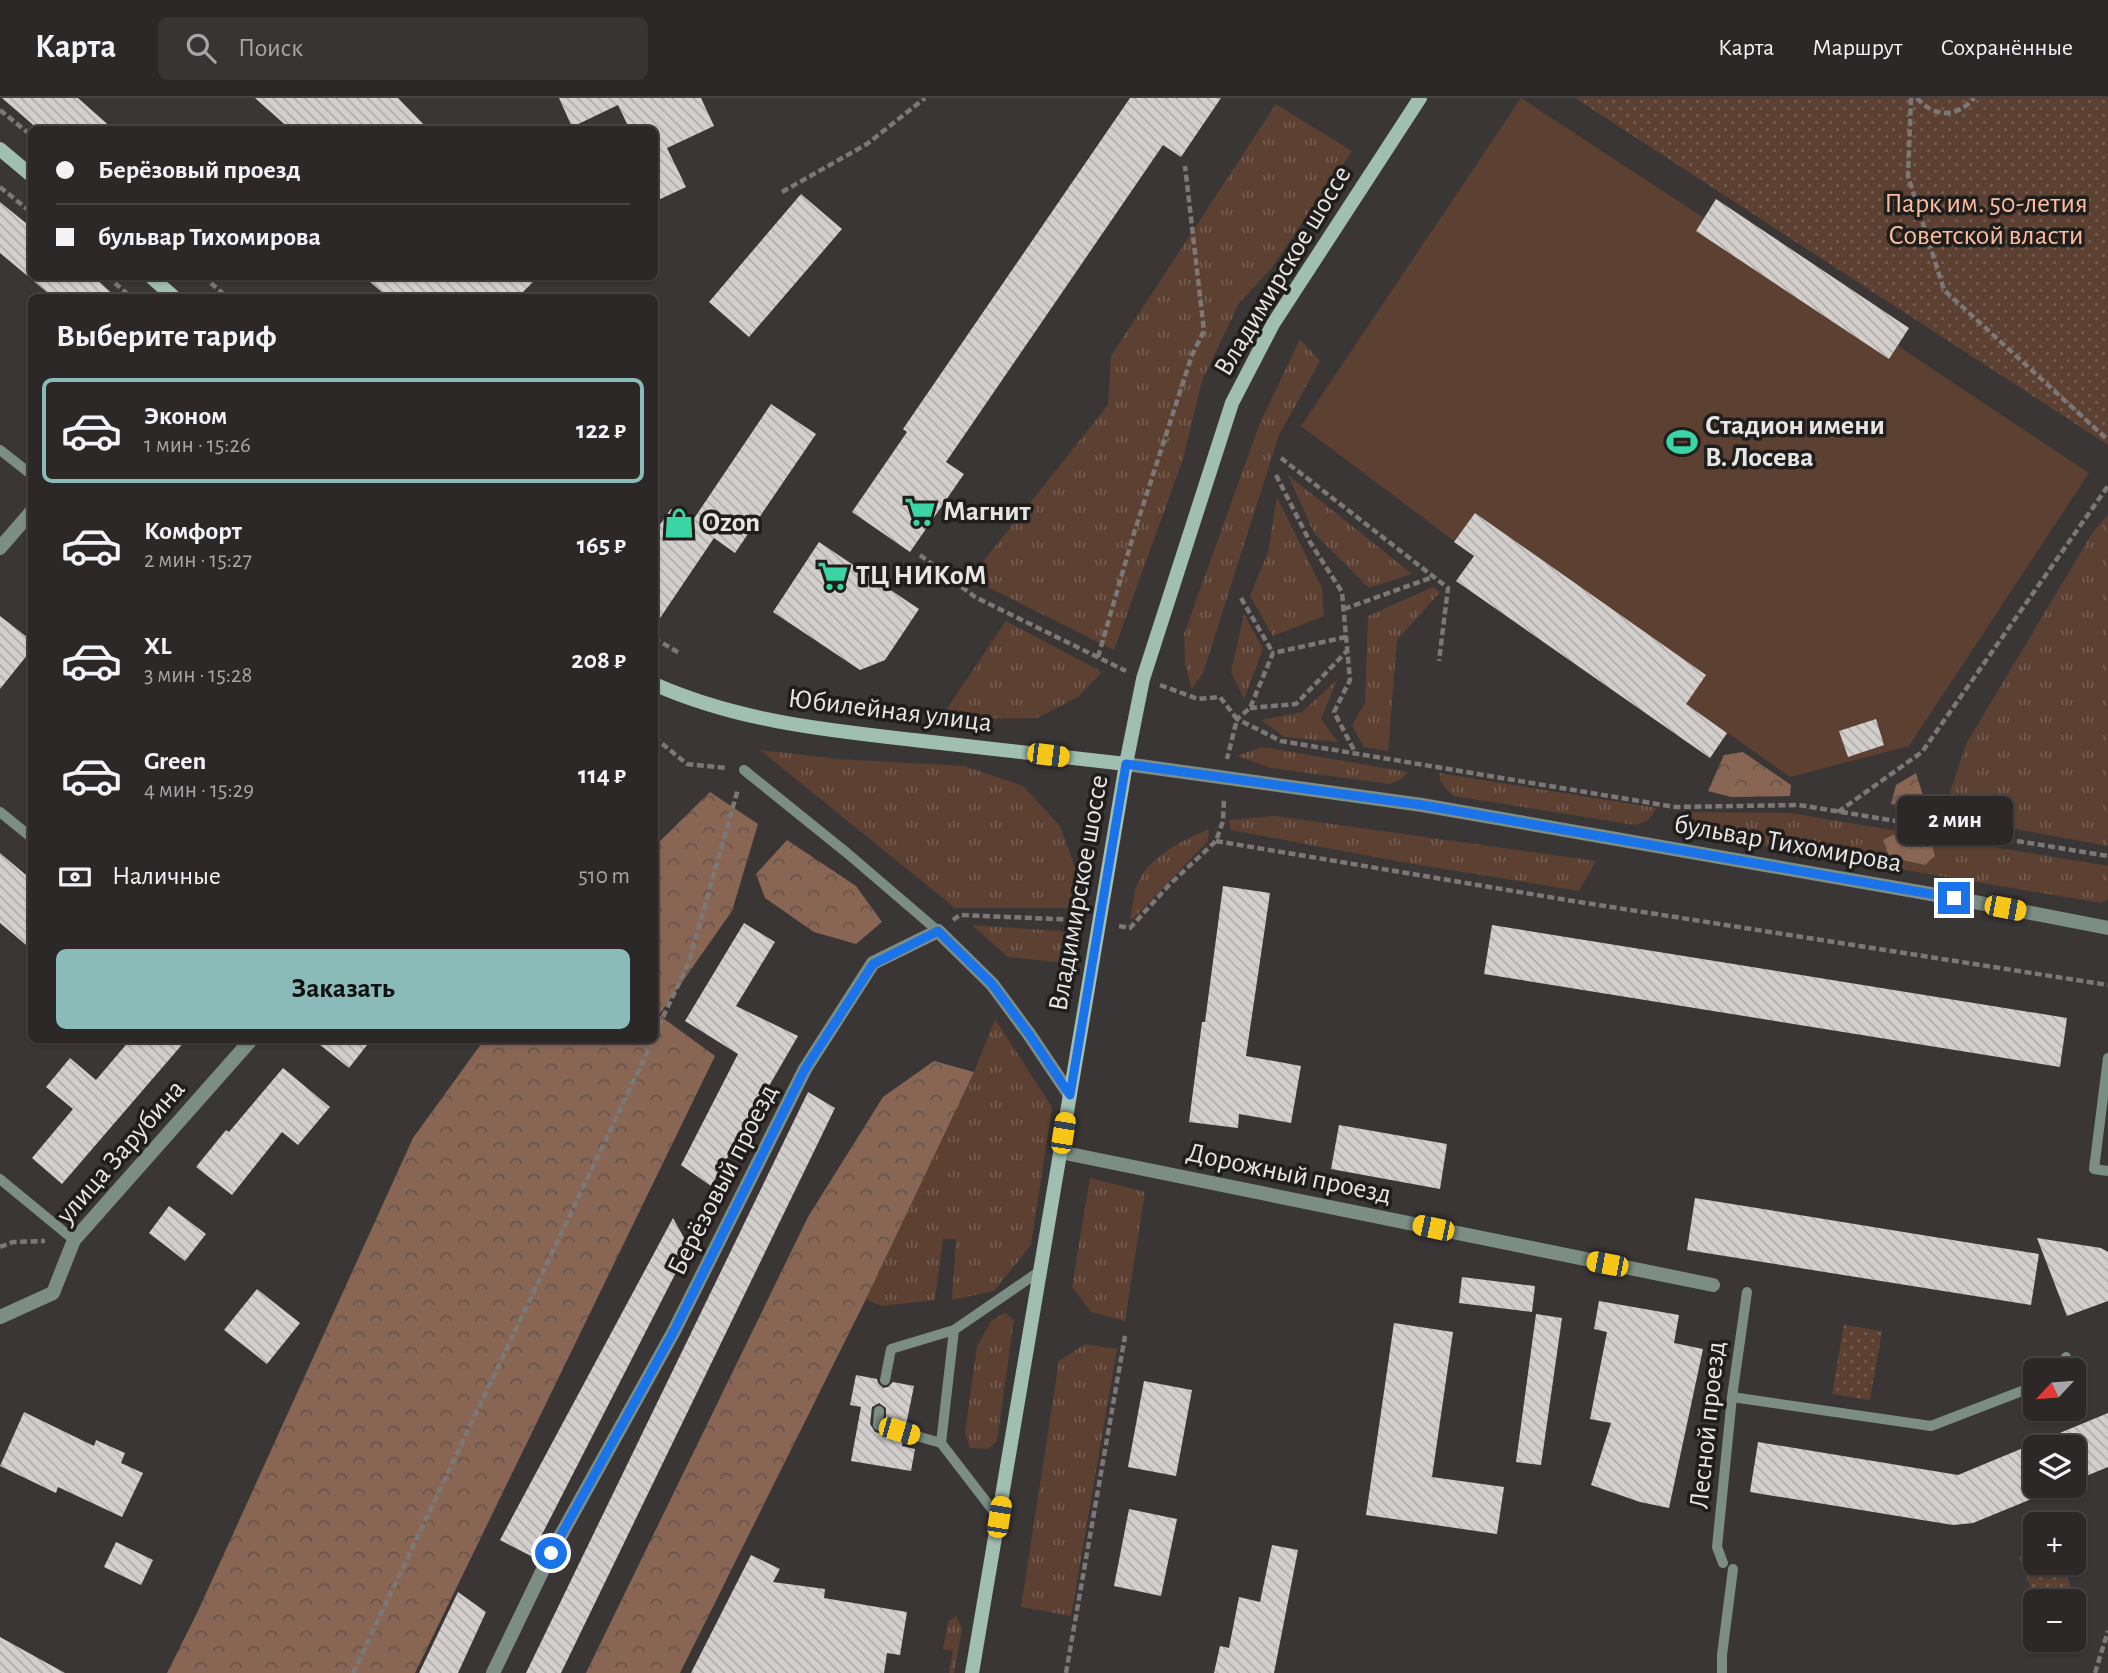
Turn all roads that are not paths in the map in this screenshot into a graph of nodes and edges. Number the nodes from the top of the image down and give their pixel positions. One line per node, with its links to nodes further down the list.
1 (1420, 98): 11 (main road, Владимирское шоссе)
2 (0, 149): 3 (main road)
3 (28, 173)
4 (155, 280): 5 (main road)
5 (170, 294)
6 (0, 450): 7 (lane)
7 (28, 472)
8 (28, 516): 9 (street)
9 (0, 548)
10 (658, 686): 11 (main road, Юбилейная улица)
11 (1126, 764): 15 (street, бульвар Тихомирова); 19 (main road, Владимирское шоссе)
12 (744, 770): 16 (lane)
13 (0, 812): 14 (lane)
14 (28, 835)
15 (2108, 928)
16 (938, 931): 19 (street); 35 (street, Берёзовый проезд)
17 (248, 1043): 23 (street, улица Зарубина)
18 (2108, 1058): 21 (lane)
19 (1070, 1095): 20 (main road, Владимирское шоссе)
20 (1060, 1152): 24 (main road, Владимирское шоссе); 25 (street, Дорожный проезд)
21 (2108, 1171)
22 (0, 1179): 23 (lane)
23 (74, 1240): 27 (street, улица Зарубина)
24 (1040, 1270): 28 (lane); 34 (main road, Владимирское шоссе)
25 (1713, 1285)
26 (1747, 1292): 31 (lane, Лесной проезд)
27 (0, 1317)
28 (954, 1329): 29 (lane); 33 (lane)
29 (886, 1380)
30 (2023, 1390): 31 (lane)
31 (1732, 1397): 37 (lane, Лесной проезд)
32 (879, 1411): 33 (lane)
33 (941, 1443): 34 (lane)
34 (999, 1517): 36 (main road, Владимирское шоссе)
35 (493, 1673)
36 (972, 1673)
37 (1722, 1673)

